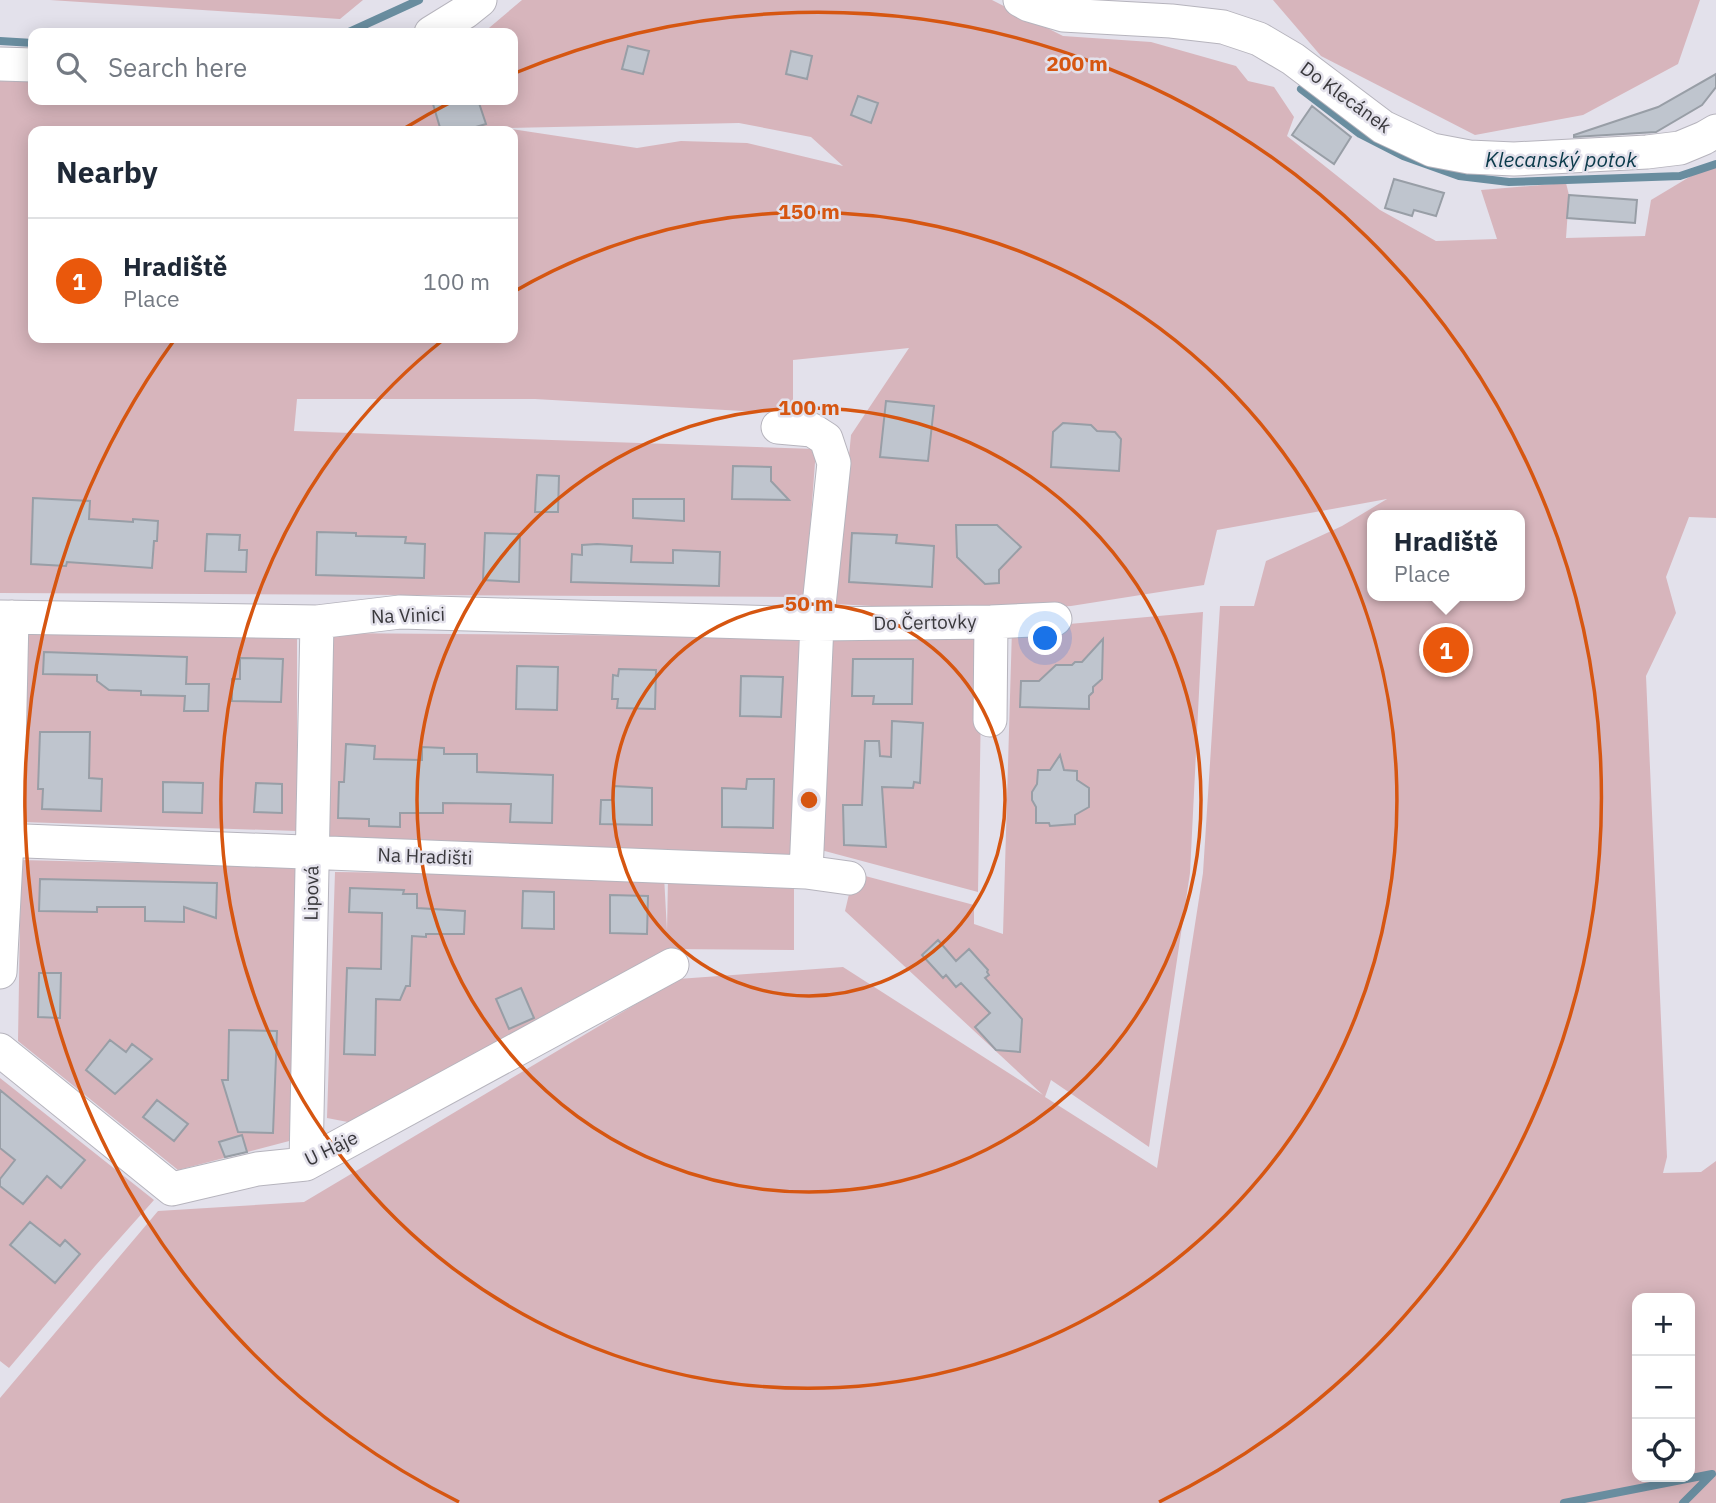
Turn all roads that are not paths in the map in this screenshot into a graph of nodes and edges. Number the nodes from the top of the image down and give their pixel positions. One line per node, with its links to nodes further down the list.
1 (480, 0): 3 (street)
2 (1020, 0): 6 (street, Do Klecánek)
3 (439, 28)
4 (0, 64): 5 (street)
5 (28, 65)
6 (1716, 131)
7 (778, 427): 12 (street)
8 (6, 617): 10 (street, Na Vinici); 14 (street)
9 (1055, 619): 11 (street, Do Čertovky)
10 (317, 622): 12 (street, Na Vinici); 15 (street, Lipová)
11 (991, 622): 12 (street, Do Čertovky); 13 (street, Do Čertovky)
12 (817, 624): 16 (street)
13 (990, 720)
14 (3, 840): 15 (street, Na Hradišti); 19 (street)
15 (312, 851): 16 (street, Na Hradišti); 21 (street, Lipová)
16 (806, 872): 17 (street, Na Hradišti)
17 (849, 878)
18 (672, 965): 21 (street, U Háje)
19 (0, 972)
20 (0, 1050): 21 (street, U Háje)
21 (306, 1164)

